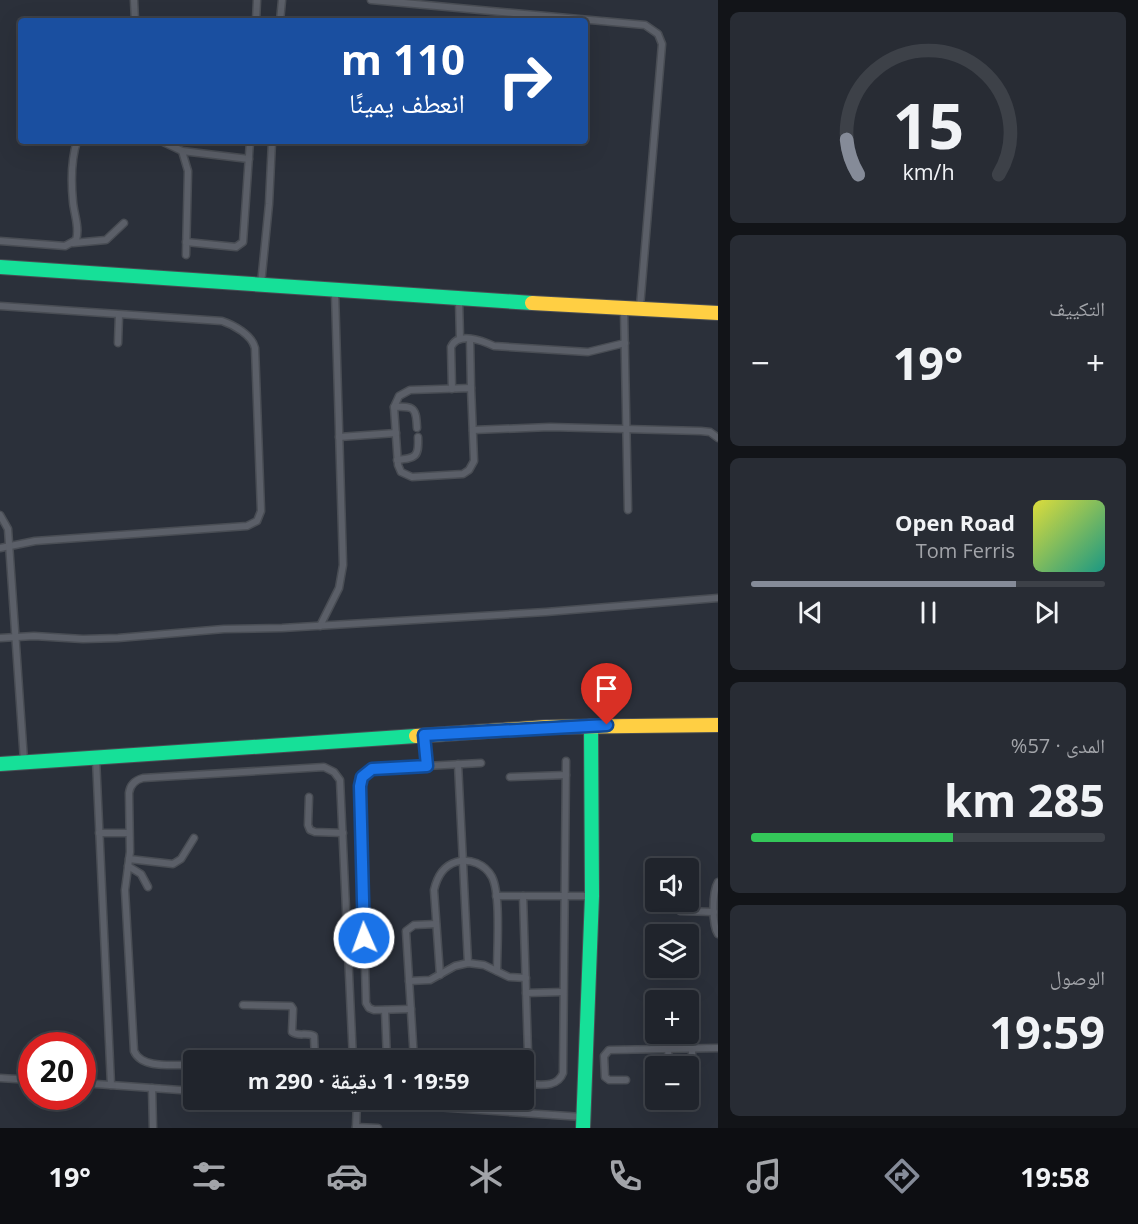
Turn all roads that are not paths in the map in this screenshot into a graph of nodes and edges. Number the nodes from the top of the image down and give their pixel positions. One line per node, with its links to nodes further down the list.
1 (134, 0): 5 (lane)
2 (257, 0): 6 (lane)
3 (282, 0): 7 (lane)
4 (371, 0): 8 (lane)
5 (135, 18)
6 (256, 18)
7 (280, 18)
8 (568, 18)
9 (588, 20): 27 (lane)
10 (76, 144): 19 (lane)
11 (167, 144): 14 (lane)
12 (250, 144): 15 (lane)
13 (272, 144): 22 (lane)
14 (182, 151): 15 (lane); 18 (lane)
15 (249, 159): 18 (lane)
16 (124, 223): 19 (lane)
17 (0, 242): 19 (lane)
18 (186, 242): 20 (lane)
19 (73, 243)
20 (186, 255)
21 (0, 267): 22 (street)
22 (261, 284): 23 (street)
23 (335, 289): 24 (street); 41 (lane)
24 (459, 299): 26 (street); 30 (lane)
25 (0, 306): 29 (lane)
26 (624, 308): 27 (street); 33 (lane)
27 (640, 309): 28 (street)
28 (718, 313)
29 (119, 315): 32 (lane); 47 (lane)
30 (460, 339): 31 (lane); 35 (lane)
31 (470, 339): 33 (lane); 34 (lane)
32 (118, 343)
33 (625, 343): 38 (lane)
34 (471, 388): 35 (lane); 39 (lane)
35 (452, 389): 36 (lane)
36 (394, 407): 37 (lane); 40 (lane)
37 (417, 428)
38 (628, 428): 39 (lane); 43 (lane); 45 (lane)
39 (472, 430): 44 (lane)
40 (396, 433): 41 (lane); 44 (lane)
41 (339, 436): 50 (lane)
42 (418, 437): 44 (lane)
43 (718, 438)
44 (397, 460)
45 (628, 510)
46 (0, 515): 47 (lane)
47 (9, 546): 48 (lane); 51 (lane)
48 (0, 548)
49 (718, 598): 50 (lane)
50 (320, 626): 51 (lane)
51 (15, 637): 52 (lane); 58 (lane)
52 (0, 638)
53 (718, 725): 54 (street)
54 (591, 726): 55 (street); 77 (street)
55 (424, 735): 56 (street); 62 (lane)
56 (96, 758): 58 (street); 67 (lane)
57 (566, 761): 63 (lane)
58 (25, 762): 60 (street)
59 (481, 763): 61 (lane)
60 (0, 764)
61 (458, 764): 62 (lane); 70 (lane)
62 (427, 766): 90 (lane)
63 (566, 775): 64 (lane); 76 (lane)
64 (510, 777)
65 (309, 797): 68 (lane)
66 (129, 832): 67 (lane); 68 (lane); 71 (lane)
67 (99, 833): 108 (lane)
68 (343, 833): 96 (lane)
69 (194, 838): 71 (lane)
70 (462, 861): 74 (lane); 80 (lane); 82 (lane)
71 (128, 862): 73 (lane); 102 (lane)
72 (718, 882): 79 (lane)
73 (148, 887)
74 (496, 896): 75 (lane); 83 (lane)
75 (523, 896): 76 (lane); 85 (lane)
76 (564, 896): 77 (lane); 87 (lane)
77 (592, 896): 113 (street)
78 (699, 912): 79 (lane)
79 (714, 912): 81 (lane)
80 (436, 924): 84 (lane); 86 (lane)
81 (718, 934)
82 (468, 963): 83 (lane); 84 (lane)
83 (497, 971): 85 (lane)
84 (440, 975): 86 (lane)
85 (526, 978): 88 (lane)
86 (409, 981): 91 (lane)
87 (563, 992): 88 (lane); 107 (lane)
88 (526, 993): 99 (lane)
89 (243, 1005): 95 (lane)
90 (385, 1010): 91 (lane); 97 (lane)
91 (411, 1010): 98 (lane)
92 (668, 1048): 93 (lane); 100 (lane); 105 (lane)
93 (692, 1048): 94 (lane); 101 (lane)
94 (718, 1048)
95 (315, 1050)
96 (353, 1050)
97 (387, 1050)
98 (413, 1050)
99 (526, 1050)
100 (668, 1056)
101 (692, 1056)
102 (183, 1065)
103 (0, 1078): 104 (lane)
104 (18, 1079)
105 (626, 1080)
106 (96, 1084): 108 (lane)
107 (534, 1084)
108 (111, 1085): 109 (lane)
109 (152, 1088): 110 (lane); 114 (lane)
110 (183, 1090)
111 (357, 1110): 115 (lane)
112 (460, 1110): 113 (lane)
113 (584, 1122)
114 (153, 1128)
115 (356, 1128): 116 (lane)
116 (378, 1128)

